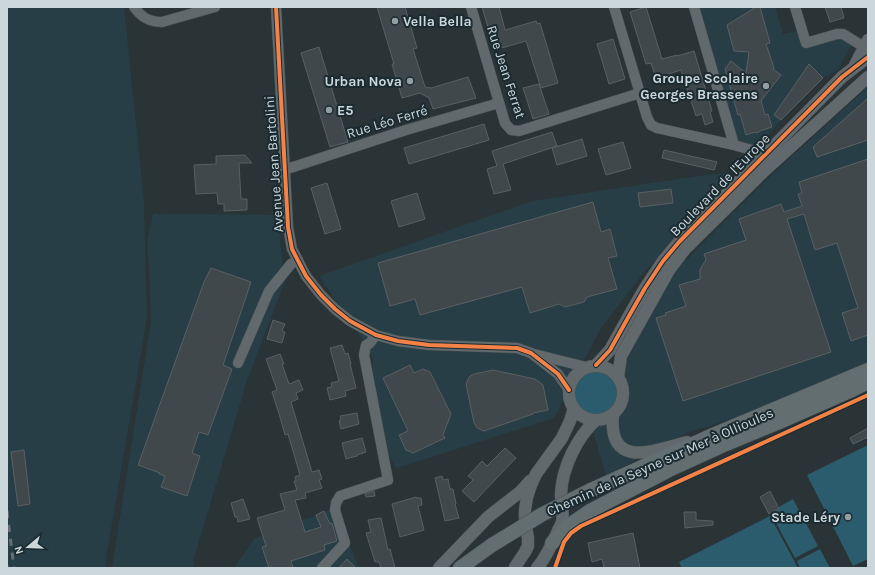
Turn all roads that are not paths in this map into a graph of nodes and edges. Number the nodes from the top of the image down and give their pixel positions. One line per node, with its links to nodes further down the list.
1 (134, 7): 2 (street)
2 (214, 7)
3 (276, 7): 17 (street, Avenue Jean Bartolini)
4 (471, 7): 12 (street, Rue Jean Ferrat)
5 (614, 7): 11 (street)
6 (694, 7): 13 (street)
7 (795, 7): 8 (street)
8 (867, 48): 9 (street)
9 (854, 68): 14 (street, Boulevard de l'Europe); 15 (street, Boulevard de l'Europe)
10 (868, 77): 14 (street, Boulevard de l'Europe)
11 (640, 93): 12 (street, Rue Jean Ferrat); 13 (street)
12 (499, 103): 17 (street, Rue Léo Ferré)
13 (734, 145): 15 (street)
14 (784, 153): 16 (street, Boulevard de l'Europe)
15 (762, 157): 16 (street); 22 (street, Boulevard de l'Europe)
16 (770, 167): 24 (street, Boulevard de l'Europe)
17 (284, 170): 18 (street, Avenue Jean Bartolini)
18 (298, 260): 19 (street, Avenue Jean Bartolini); 21 (street)
19 (376, 335): 20 (street, Avenue Jean Bartolini); 35 (street)
20 (531, 352): 22 (street); 26 (street, Avenue Jean Bartolini)
21 (238, 363)
22 (591, 366): 24 (street); 26 (street)
23 (868, 370): 30 (main road, Chemin de la Seyne sur Mer à Ollioules)
24 (618, 377): 28 (street)
25 (868, 382): 32 (main road, Chemin de la Seyne sur Mer à Ollioules); 33 (main road)
26 (569, 390): 27 (street)
27 (574, 408): 29 (street); 31 (street)
28 (613, 414): 29 (street); 30 (street)
29 (596, 420): 33 (street)
30 (713, 436): 32 (main road, Chemin de la Seyne sur Mer à Ollioules)
31 (536, 474): 36 (street); 39 (street)
32 (592, 492): 34 (main road, Chemin de la Seyne sur Mer à Ollioules)
33 (552, 543): 40 (street)
34 (493, 547): 37 (main road, Chemin de la Seyne sur Mer à Ollioules); 38 (main road, Chemin de la Seyne sur Mer à Ollioules)
35 (322, 568)
36 (439, 568)
37 (460, 568)
38 (470, 568)
39 (518, 568)
40 (537, 568)

